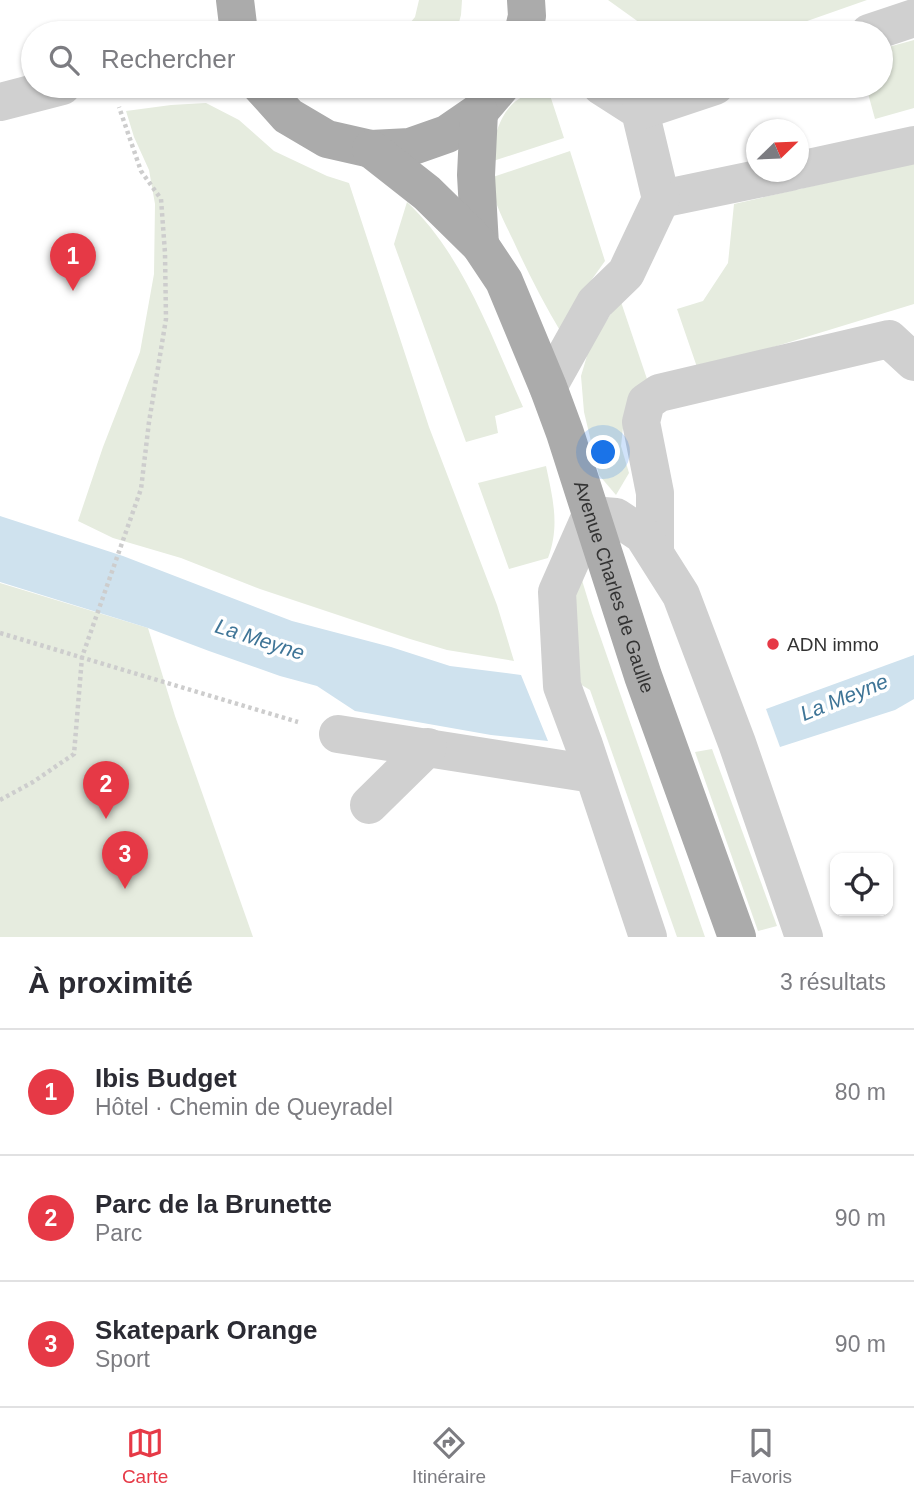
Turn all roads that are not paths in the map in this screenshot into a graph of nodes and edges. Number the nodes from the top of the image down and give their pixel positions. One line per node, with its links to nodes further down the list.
1 (235, 0): 4 (main road)
2 (526, 0): 5 (main road)
3 (914, 18): 6 (street)
4 (238, 21)
5 (526, 21)
6 (893, 25)
7 (21, 97): 12 (street)
8 (272, 98): 15 (main road)
9 (620, 98): 13 (street)
10 (679, 98): 13 (street)
11 (490, 99): 15 (main road); 19 (main road, Avenue Charles de Gaulle)
12 (0, 102)
13 (640, 111): 18 (street)
14 (914, 145): 16 (street)
15 (371, 149): 19 (main road, Avenue Charles de Gaulle)
16 (809, 168)
17 (746, 181): 18 (street)
18 (660, 199): 21 (street)
19 (480, 245): 21 (main road, Avenue Charles de Gaulle)
20 (914, 362): 23 (street)
21 (548, 387): 22 (main road, Avenue Charles de Gaulle)
22 (591, 515): 23 (street); 26 (street); 29 (main road, Avenue Charles de Gaulle)
23 (655, 553): 30 (street)
24 (338, 733): 25 (street)
25 (428, 747): 26 (street); 27 (street)
26 (593, 774): 28 (street)
27 (369, 805)
28 (648, 937)
29 (737, 937)
30 (804, 937)

